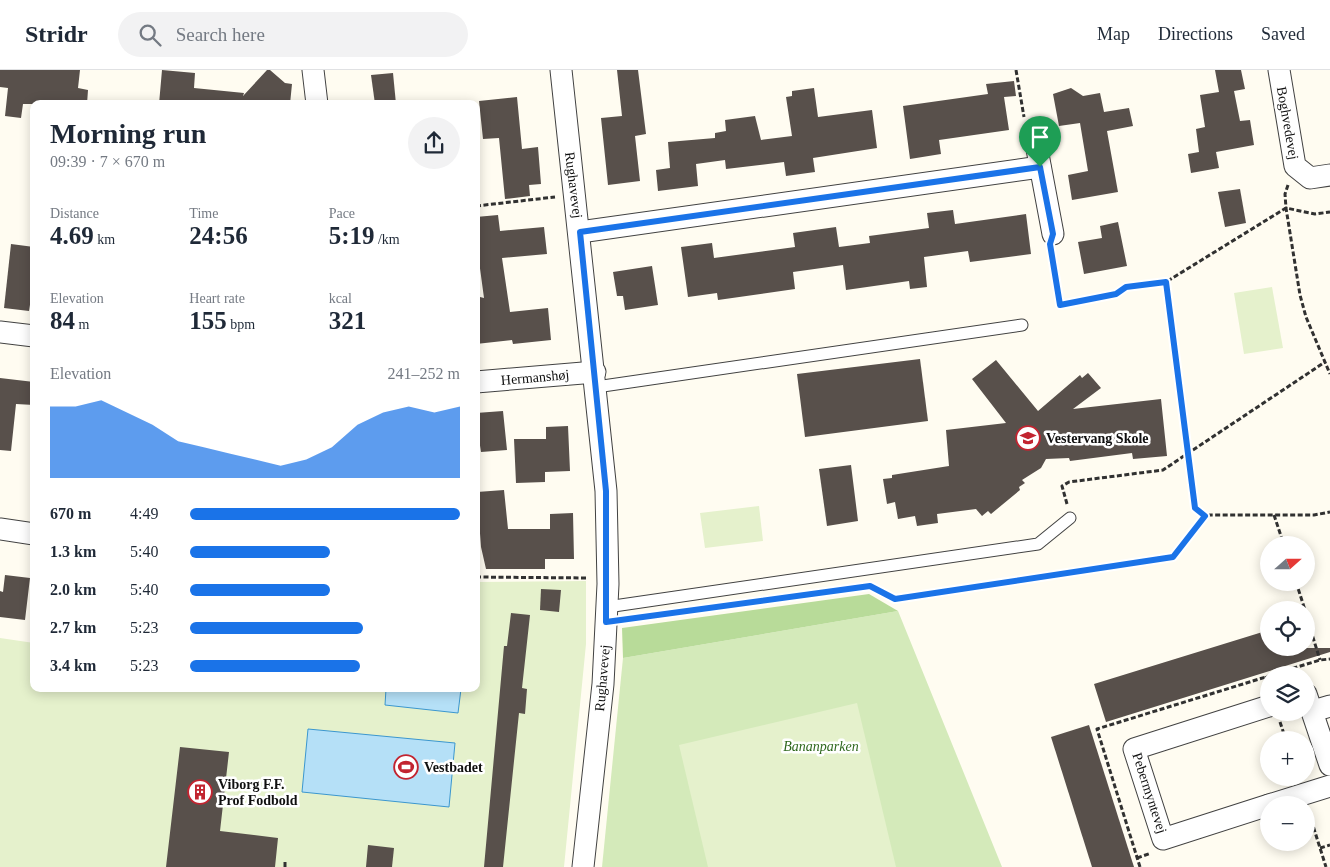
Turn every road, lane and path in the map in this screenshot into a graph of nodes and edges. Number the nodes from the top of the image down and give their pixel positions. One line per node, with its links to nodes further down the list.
1 (313, 70): 5 (street)
2 (561, 70): 9 (street, Rughavevej)
3 (1016, 70): 6 (path)
4 (1279, 70): 8 (street, Boghvedevej)
5 (317, 100)
6 (1034, 133): 7 (street)
7 (1040, 167): 13 (street); 14 (street)
8 (1330, 175)
9 (574, 194): 10 (path); 13 (street, Rughavevej)
10 (480, 206)
11 (1286, 208): 12 (path); 15 (path); 19 (path)
12 (1330, 212)
13 (580, 232): 21 (street, Rughavevej)
14 (1053, 234): 15 (path)
15 (1166, 282): 23 (path)
16 (1022, 325): 21 (lane)
17 (0, 332): 18 (street)
18 (30, 336)
19 (1325, 362): 20 (path); 23 (path)
20 (1330, 374)
21 (595, 379): 22 (street, Hermanshøj); 32 (street, Rughavevej)
22 (480, 382)
23 (1188, 454): 26 (path); 27 (path)
24 (1330, 512): 25 (path)
25 (1274, 515): 26 (path); 30 (path)
26 (1205, 516): 33 (path)
27 (1070, 518): 34 (lane)
28 (0, 529): 29 (street)
29 (30, 533)
30 (1281, 536)
31 (480, 577): 32 (path)
32 (608, 584): 34 (street, Rughavevej)
33 (860, 587)
34 (607, 606): 50 (street, Rughavevej)
35 (1315, 644): 37 (path)
36 (1330, 659): 37 (path)
37 (1320, 660): 38 (path)
38 (1299, 666)
39 (1316, 704): 41 (street)
40 (1260, 709): 45 (street, Pebermyntevej)
41 (1330, 764)
42 (1330, 786): 43 (street, Pebermyntevej)
43 (1303, 794): 44 (street, Pebermyntevej); 47 (path)
44 (1297, 796)
45 (1260, 808)
46 (1330, 845): 47 (path)
47 (1320, 848): 51 (path)
48 (285, 860): 49 (path)
49 (284, 867)
50 (583, 867)
51 (1326, 867)

